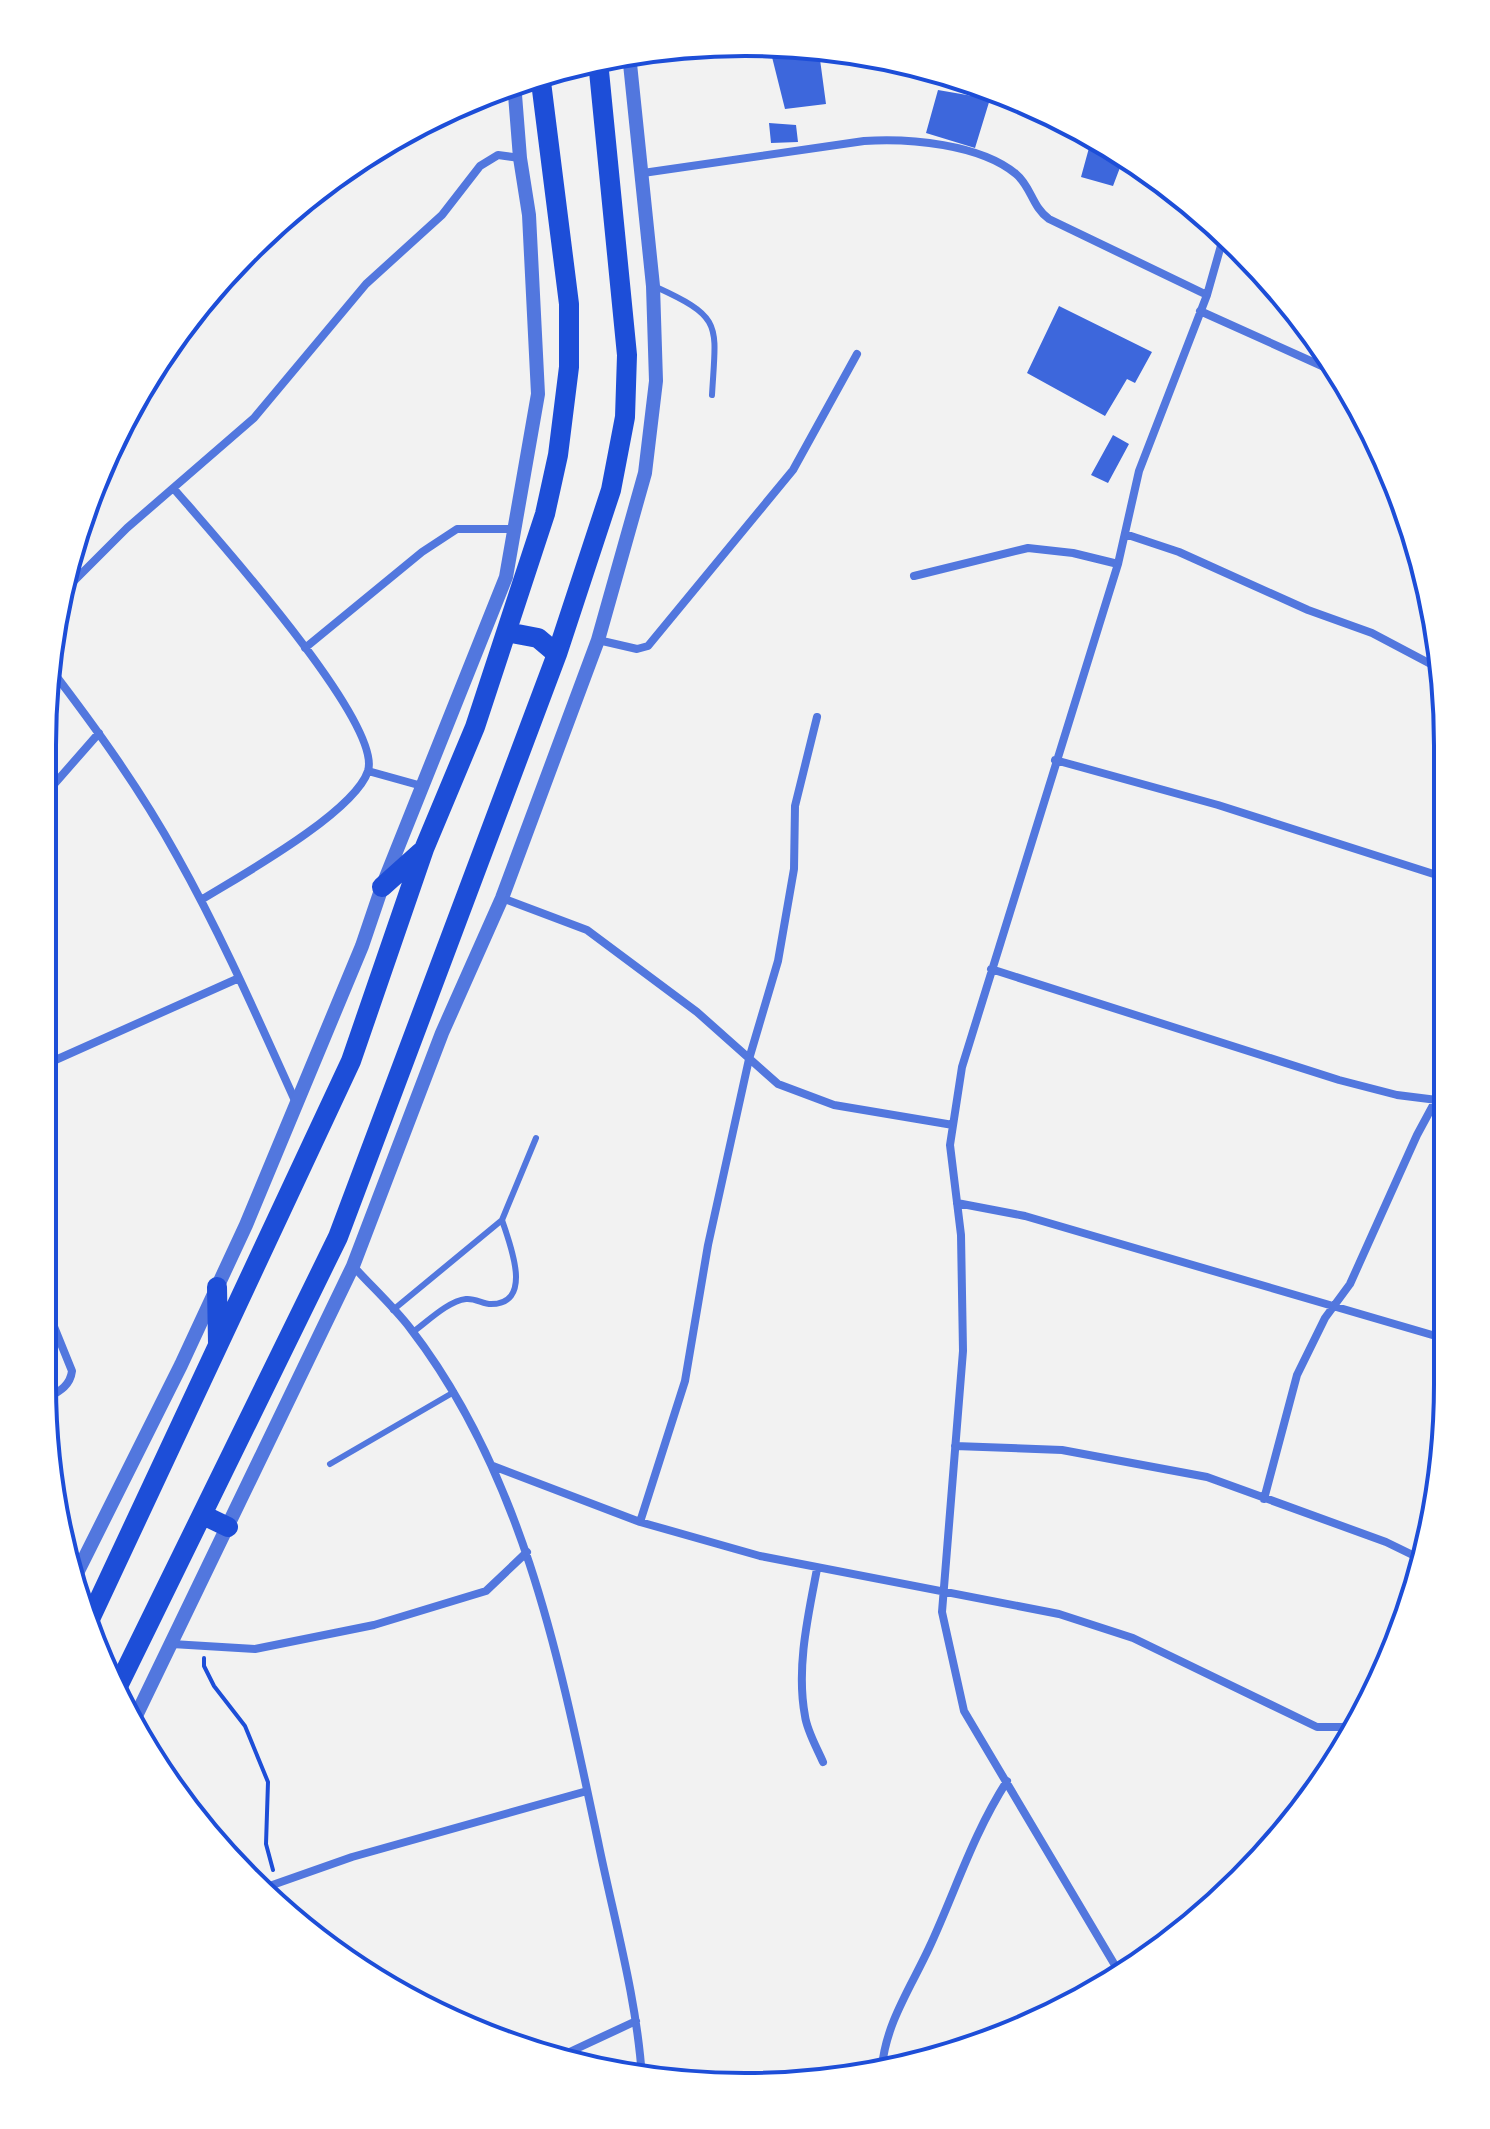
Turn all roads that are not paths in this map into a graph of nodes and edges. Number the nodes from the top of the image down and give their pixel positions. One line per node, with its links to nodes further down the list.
1 (630, 66): 6 (street)
2 (599, 72): 23 (main road)
3 (542, 87): 20 (main road)
4 (515, 96): 5 (street)
5 (520, 158): 14 (street); 15 (street)
6 (643, 173): 8 (street); 9 (street)
7 (1221, 247): 9 (street)
8 (653, 286): 13 (lane); 21 (street)
9 (1207, 295): 10 (street)
10 (1200, 311): 12 (street); 16 (street)
11 (857, 354): 21 (street)
12 (1320, 365)
13 (712, 395)
14 (174, 489): 19 (street); 22 (street)
15 (513, 529): 22 (street); 31 (street)
16 (1125, 534): 17 (street); 24 (street)
17 (1118, 564): 18 (street); 28 (street)
18 (914, 576)
19 (76, 579)
20 (507, 632): 23 (main road); 32 (main road)
21 (598, 640): 35 (street)
22 (305, 648): 29 (street)
23 (557, 654): 62 (main road)
24 (1429, 663)
25 (59, 680): 27 (street)
26 (817, 717): 39 (street)
27 (99, 733): 30 (street); 36 (street)
28 (1055, 760): 33 (street); 37 (street)
29 (368, 771): 31 (street); 36 (street)
30 (56, 782)
31 (422, 786): 34 (street)
32 (424, 849): 34 (main road); 55 (main road)
33 (1434, 874)
34 (382, 887): 42 (street)
35 (502, 898): 39 (street); 48 (street)
36 (201, 900): 38 (street)
37 (991, 969): 41 (street); 44 (street)
38 (239, 978): 40 (street); 42 (street)
39 (749, 1059): 44 (street); 63 (street)
40 (56, 1060)
41 (1434, 1100)
42 (297, 1106): 49 (street)
43 (1434, 1113): 50 (street)
44 (953, 1125): 46 (street)
45 (536, 1138): 47 (lane)
46 (957, 1203): 50 (street); 58 (street)
47 (502, 1220): 51 (lane); 53 (lane)
48 (353, 1266): 51 (street); 64 (street)
49 (217, 1287): 55 (main road); 67 (street)
50 (1334, 1306): 54 (street); 61 (street)
51 (393, 1310): 53 (street)
52 (56, 1332): 57 (street)
53 (413, 1332): 56 (street)
54 (1434, 1335)
55 (218, 1347): 70 (main road)
56 (454, 1392): 59 (lane); 60 (street)
57 (56, 1393)
58 (955, 1446): 61 (street); 69 (street)
59 (330, 1464)
60 (493, 1466): 63 (street); 65 (street)
61 (1264, 1499): 66 (street)
62 (203, 1515): 64 (main road); 72 (main road)
63 (640, 1522): 68 (street)
64 (228, 1527): 71 (street)
65 (527, 1552): 71 (street); 77 (street)
66 (1413, 1555)
67 (80, 1566)
68 (817, 1569): 69 (street); 75 (street)
69 (942, 1591): 74 (street); 76 (street)
70 (95, 1609)
71 (172, 1644): 73 (street)
72 (120, 1674)
73 (139, 1711)
74 (1343, 1727)
75 (823, 1762)
76 (1007, 1781): 79 (street); 82 (street)
77 (587, 1791): 78 (street); 80 (street)
78 (272, 1884)
79 (1115, 1965)
80 (636, 2021): 81 (street); 83 (street)
81 (572, 2051)
82 (884, 2059)
83 (641, 2065)

